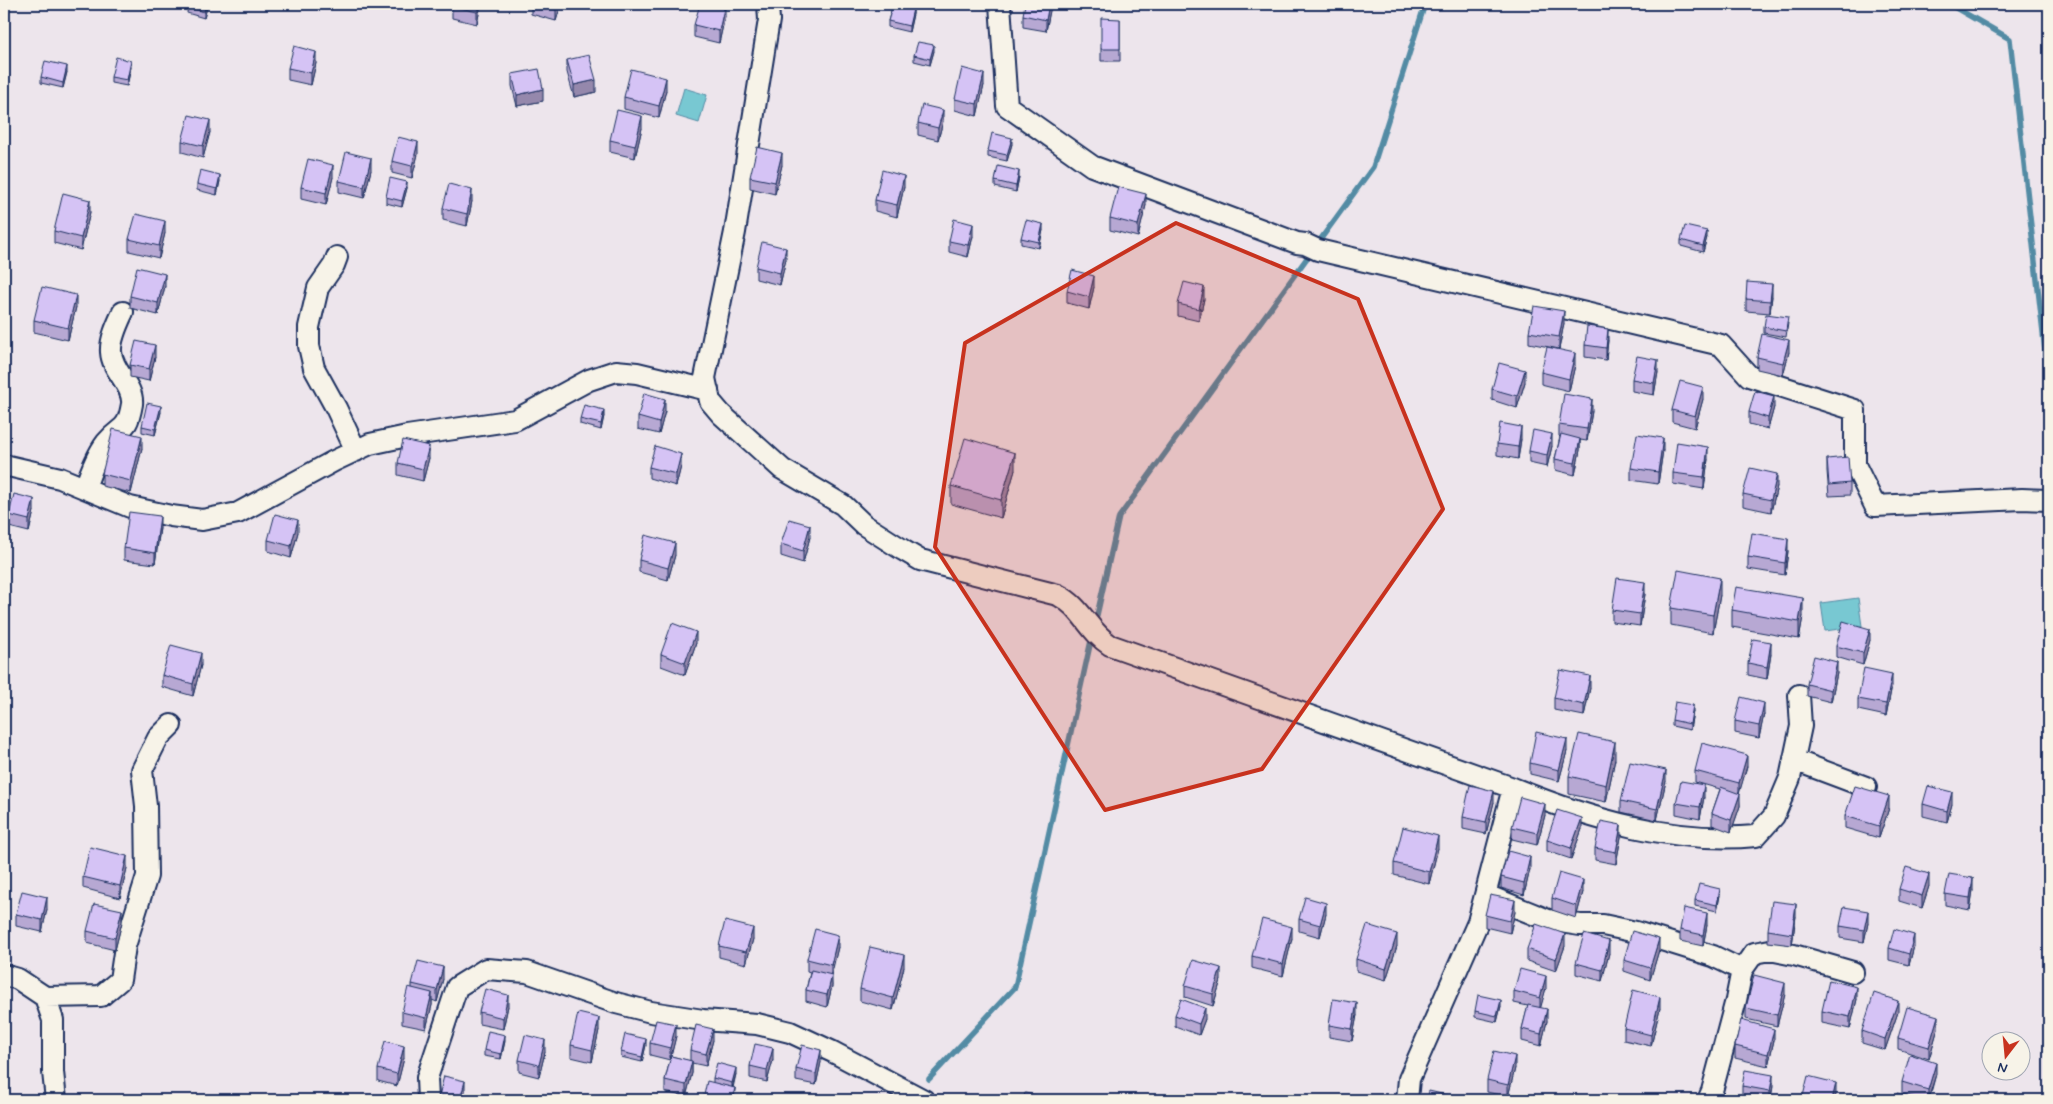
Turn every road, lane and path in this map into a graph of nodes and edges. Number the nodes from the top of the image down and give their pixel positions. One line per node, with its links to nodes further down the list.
1 (768, 4): 5 (street)
2 (1000, 4): 9 (street)
3 (337, 257): 6 (street)
4 (123, 312): 8 (street)
5 (708, 390): 6 (street); 13 (street)
6 (356, 451): 8 (street)
7 (4, 465): 8 (street)
8 (85, 488)
9 (2049, 500)
10 (1799, 695): 12 (street)
11 (171, 725): 19 (street)
12 (1794, 760): 13 (street); 14 (street)
13 (1513, 788): 15 (street)
14 (1866, 788)
15 (1485, 894): 16 (street); 23 (street)
16 (1742, 970): 17 (street); 24 (street)
17 (1853, 972)
18 (4, 975): 19 (street)
19 (45, 997): 20 (street)
20 (56, 1100)
21 (428, 1100): 22 (street)
22 (924, 1100)
23 (1407, 1100)
24 (1708, 1100)

